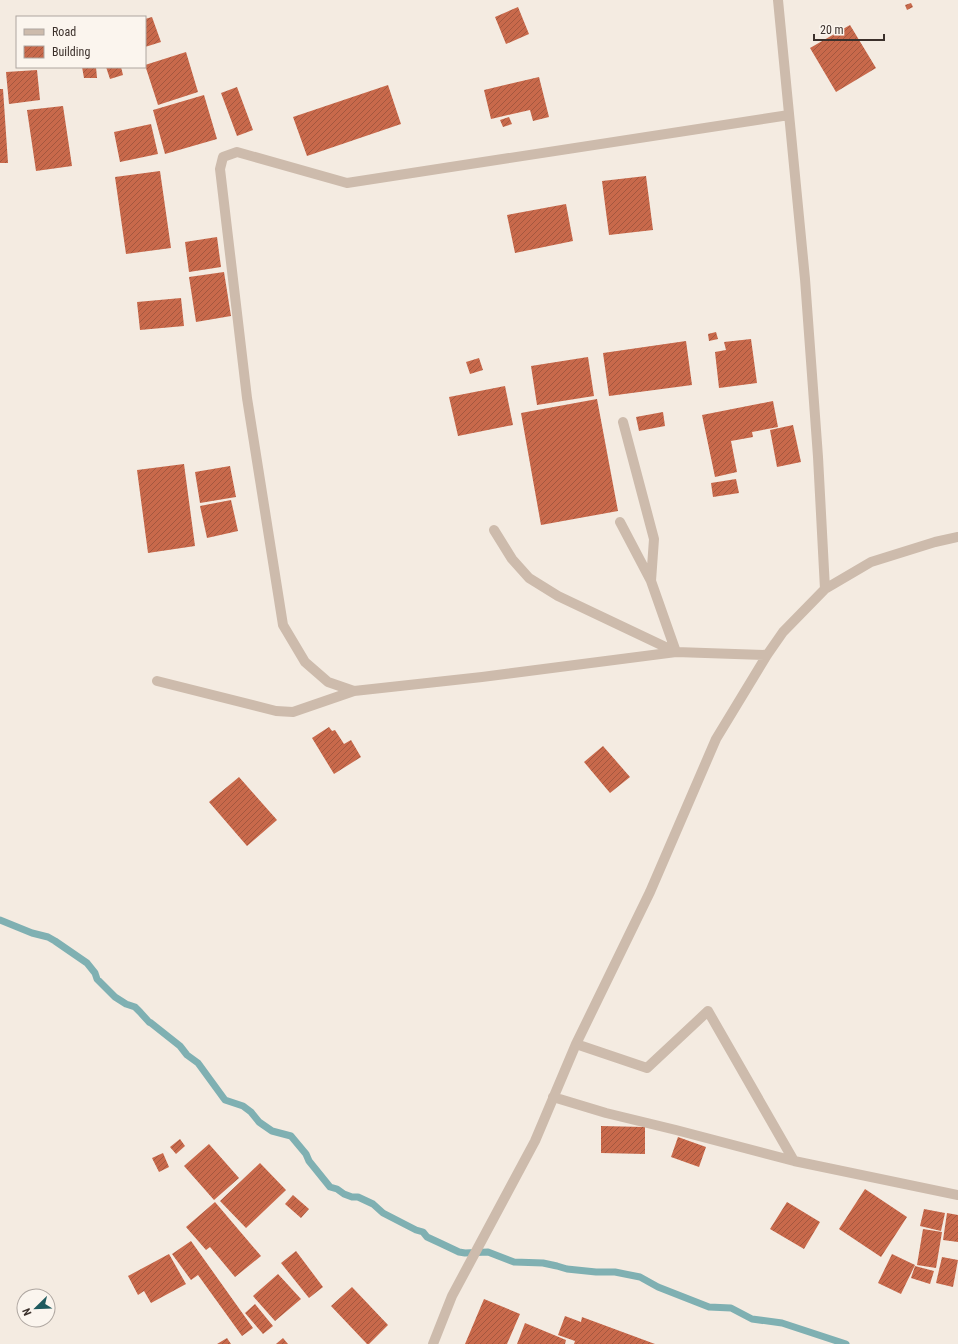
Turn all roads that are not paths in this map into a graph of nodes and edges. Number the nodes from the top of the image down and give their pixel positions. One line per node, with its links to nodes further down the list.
1 (778, 0): 2 (street)
2 (789, 115): 8 (street); 12 (street)
3 (623, 422): 7 (street)
4 (620, 522): 7 (street)
5 (494, 530): 9 (street)
6 (958, 537): 8 (street)
7 (651, 581): 9 (street)
8 (825, 589): 10 (street)
9 (676, 652): 10 (street); 12 (street)
10 (767, 654): 13 (street)
11 (157, 681): 12 (street)
12 (354, 691)
13 (576, 1044): 14 (street); 15 (street)
14 (553, 1097): 15 (street); 17 (street)
15 (794, 1161): 16 (street)
16 (958, 1195)
17 (433, 1344)

